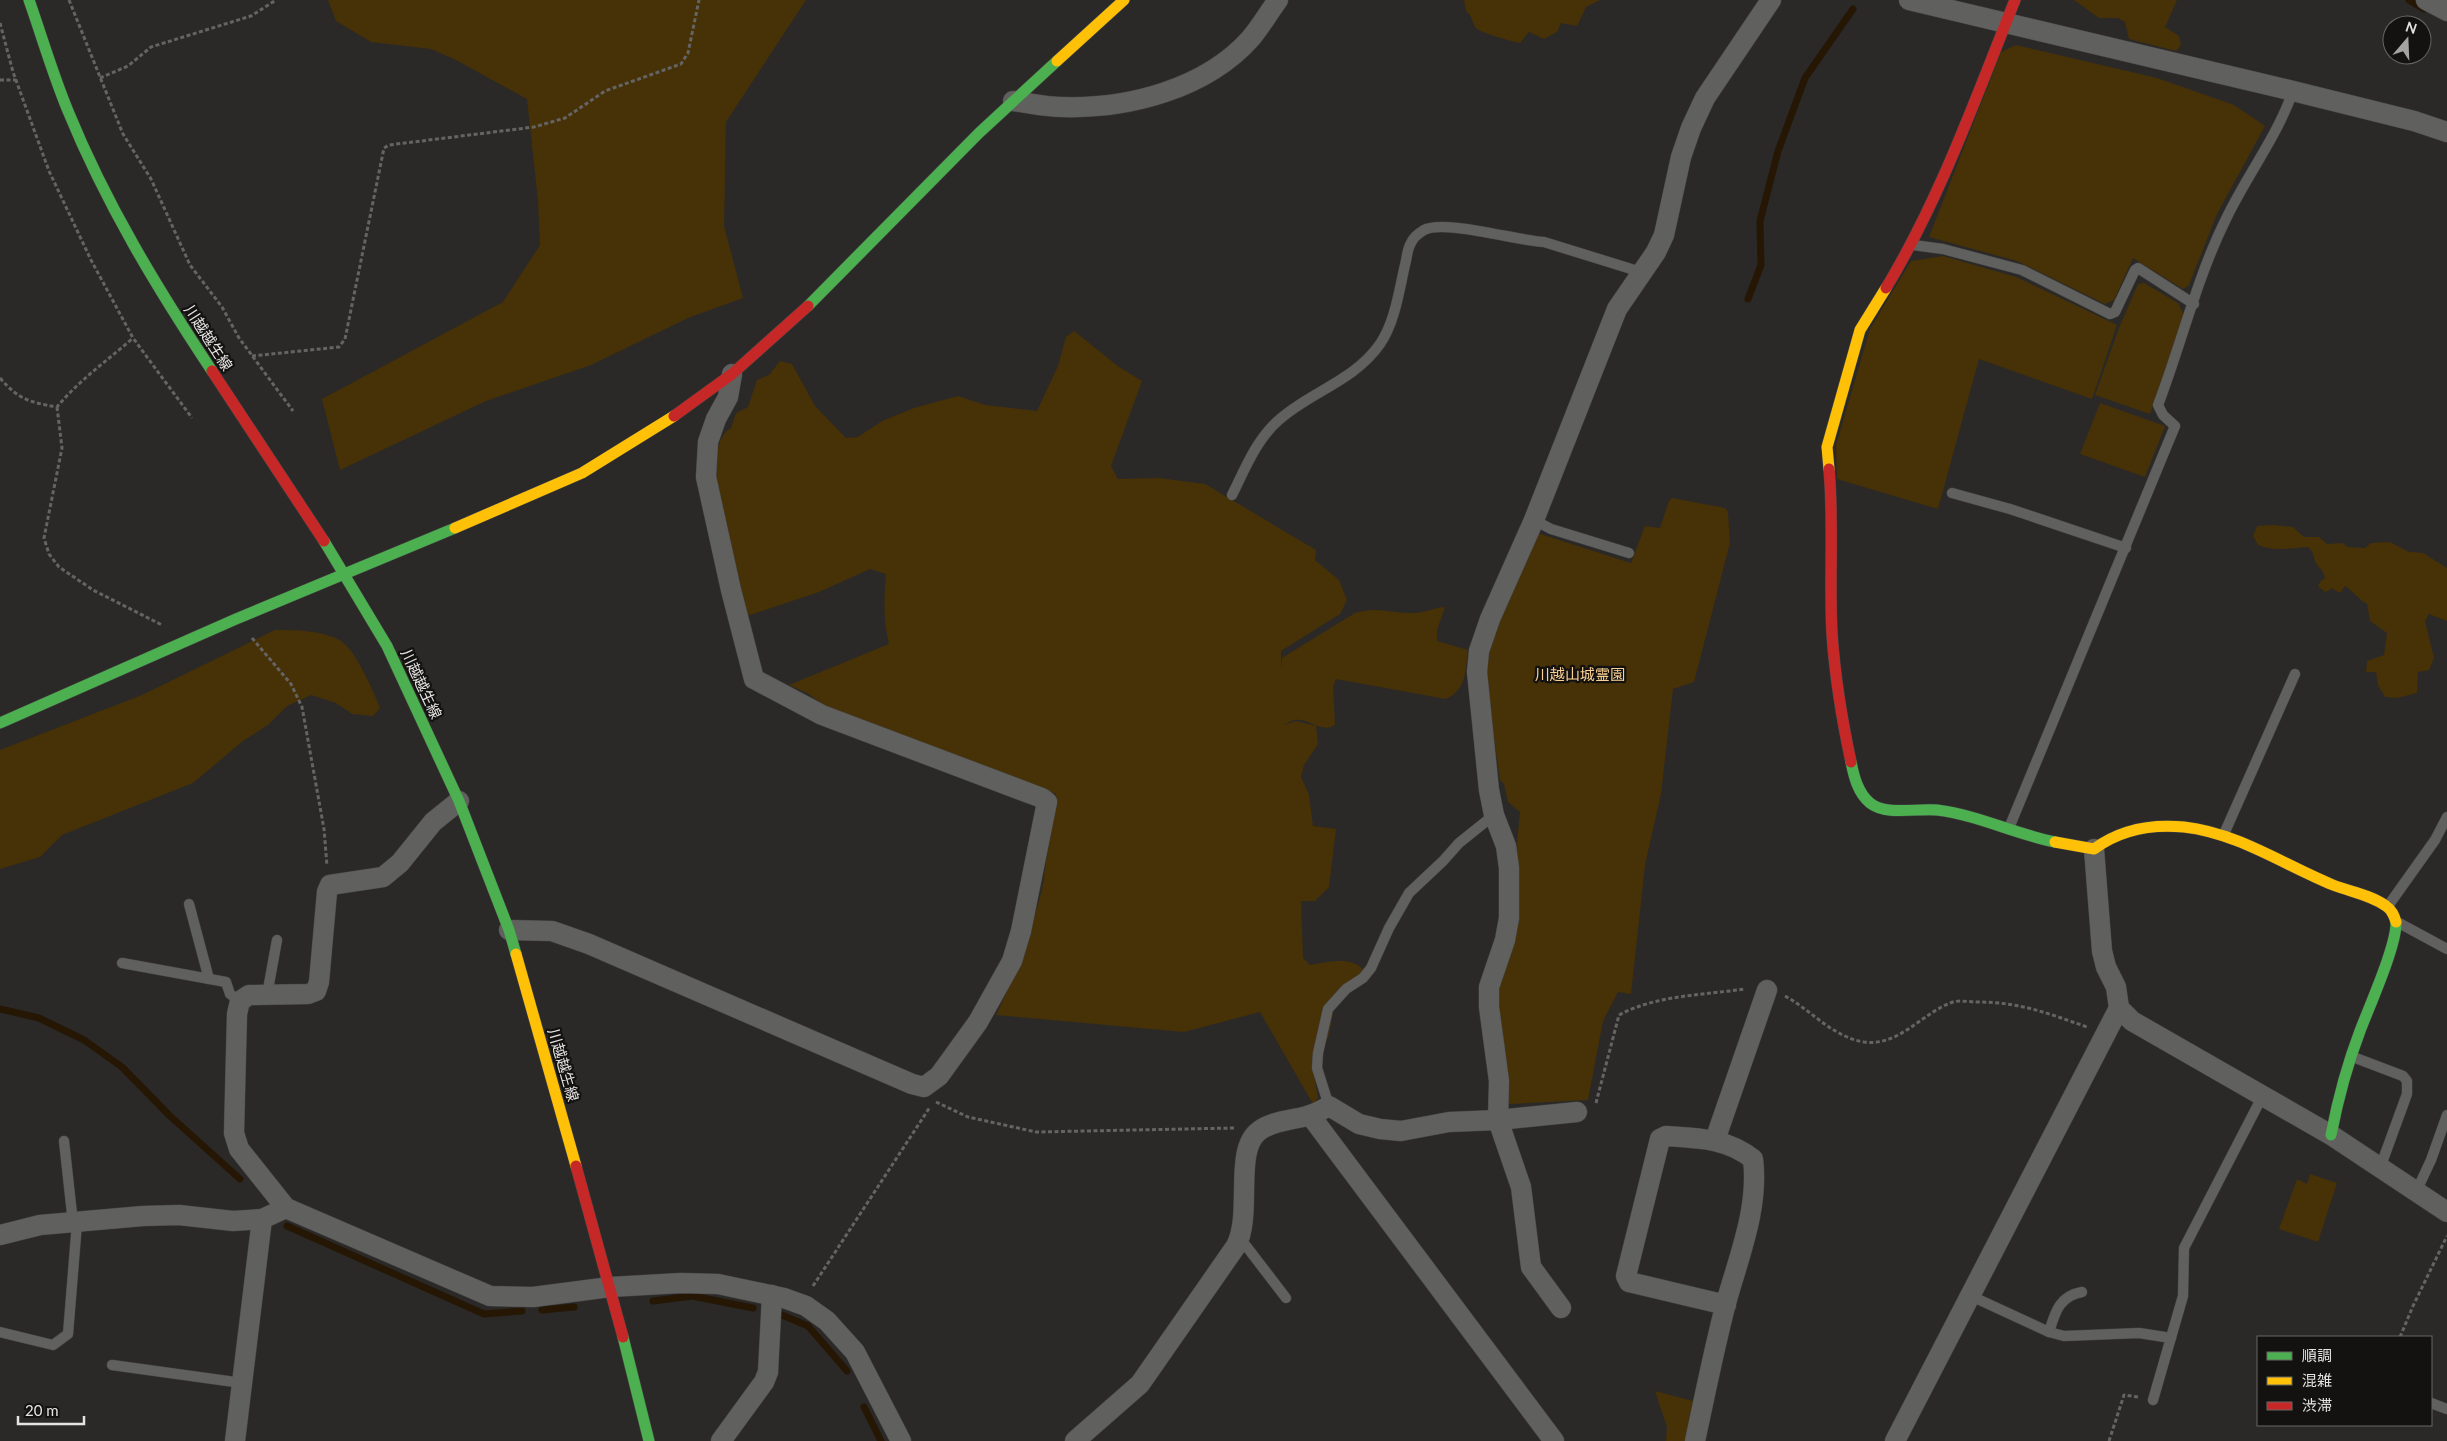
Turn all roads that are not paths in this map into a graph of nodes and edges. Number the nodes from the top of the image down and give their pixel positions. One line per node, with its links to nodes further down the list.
1 (29, 0): 22 (street, 川越越生線)
2 (1124, 0): 11 (street)
3 (1278, 0): 11 (street)
4 (1771, 0): 14 (street)
5 (1909, 0): 9 (street)
6 (2015, 0): 9 (street)
7 (2426, 0): 8 (street)
8 (2447, 11)
9 (2004, 24): 10 (street); 13 (street)
10 (2293, 91): 12 (street); 15 (lane)
11 (1012, 101): 16 (street)
12 (2447, 132)
13 (1912, 245): 15 (lane); 28 (street)
14 (1641, 272): 18 (lane); 19 (street)
15 (2194, 304): 20 (lane)
16 (732, 374): 22 (street); 34 (street)
17 (1952, 493): 20 (lane)
18 (1232, 496)
19 (1534, 520): 21 (lane); 26 (street)
20 (2126, 548): 28 (lane)
21 (1628, 553)
22 (346, 575): 24 (street); 25 (street, 川越越生線)
23 (2295, 674): 29 (lane)
24 (0, 723)
25 (459, 801): 34 (street, 川越越生線); 40 (street)
26 (1494, 815): 45 (lane); 49 (street)
27 (2447, 817): 32 (lane)
28 (2008, 831): 30 (street)
29 (2224, 835): 30 (street); 32 (street)
30 (2094, 849): 42 (street)
31 (189, 904): 38 (lane)
32 (2387, 906): 33 (street)
33 (2396, 921): 36 (lane); 43 (street)
34 (509, 930): 61 (street, 川越越生線)
35 (277, 940): 40 (lane)
36 (2447, 949)
37 (122, 963): 38 (lane)
38 (209, 979): 41 (lane)
39 (1767, 990): 51 (street)
40 (267, 995): 41 (street)
41 (240, 1002): 55 (street)
42 (2119, 1008): 44 (street); 64 (street)
43 (2349, 1056): 50 (street); 53 (lane)
44 (2262, 1096): 50 (street); 70 (lane)
45 (1328, 1106): 47 (street); 49 (street)
46 (1577, 1112): 49 (street)
47 (1310, 1115): 60 (street); 81 (street)
48 (2447, 1115): 54 (lane)
49 (1498, 1120): 67 (street)
50 (2331, 1136): 53 (street)
51 (1715, 1140): 66 (street); 66 (street)
52 (64, 1141): 58 (lane)
53 (2380, 1168): 54 (street)
54 (2416, 1192): 56 (street)
55 (286, 1208): 57 (street); 61 (street)
56 (2447, 1212)
57 (262, 1219): 58 (street); 72 (street)
58 (75, 1223): 59 (street); 68 (lane)
59 (0, 1235)
60 (1240, 1238): 65 (lane); 80 (street)
61 (610, 1287): 63 (street); 77 (street, 川越越生線)
62 (2082, 1292): 69 (lane)
63 (772, 1295): 78 (street); 79 (street)
64 (1971, 1296): 69 (lane); 83 (street)
65 (1286, 1298)
66 (1726, 1305): 82 (street)
67 (1561, 1308)
68 (0, 1332)
69 (2049, 1332): 70 (lane)
70 (2171, 1338): 73 (lane)
71 (112, 1365): 72 (lane)
72 (242, 1383): 76 (street)
73 (2153, 1400)
74 (2432, 1403): 75 (lane)
75 (2447, 1409)
76 (235, 1441)
77 (650, 1441)
78 (721, 1441)
79 (901, 1441)
80 (1075, 1441)
81 (1554, 1441)
82 (1695, 1441)
83 (1895, 1441)

